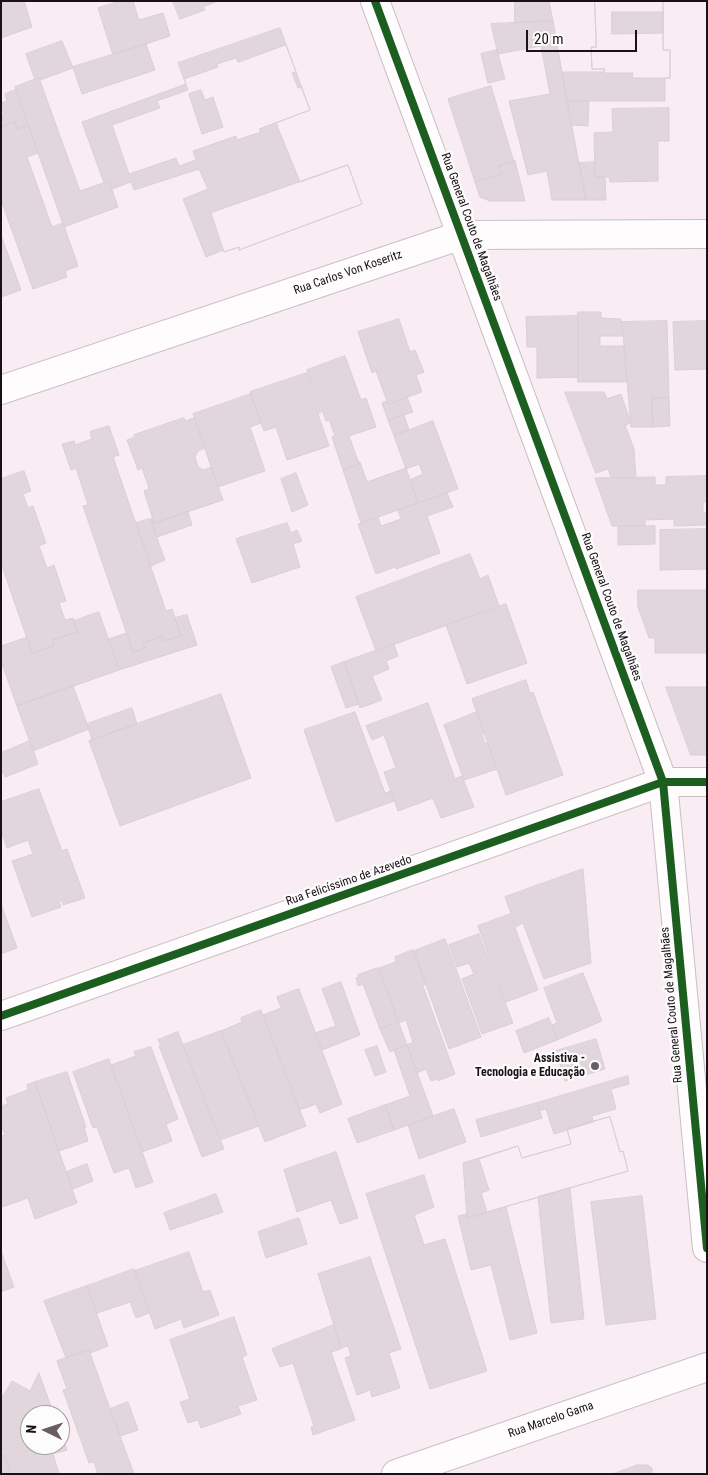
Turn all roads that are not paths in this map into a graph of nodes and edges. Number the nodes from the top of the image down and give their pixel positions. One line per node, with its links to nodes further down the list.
1 (375, 1): 2 (street, Rua General Couto de Magalhães)
2 (462, 234): 3 (street, Rua Carlos Von Koseritz); 4 (street, Rua Carlos Von Koseritz); 5 (street, Rua General Couto de Magalhães)
3 (707, 234)
4 (1, 390)
5 (663, 782): 6 (street, Rua Felicíssimo de Azevedo); 7 (street, Rua Felicíssimo de Azevedo); 8 (street, Rua General Couto de Magalhães)
6 (707, 782)
7 (1, 1016)
8 (707, 1248)
9 (707, 1367): 10 (street, Rua Marcelo Gama)
10 (396, 1474)

